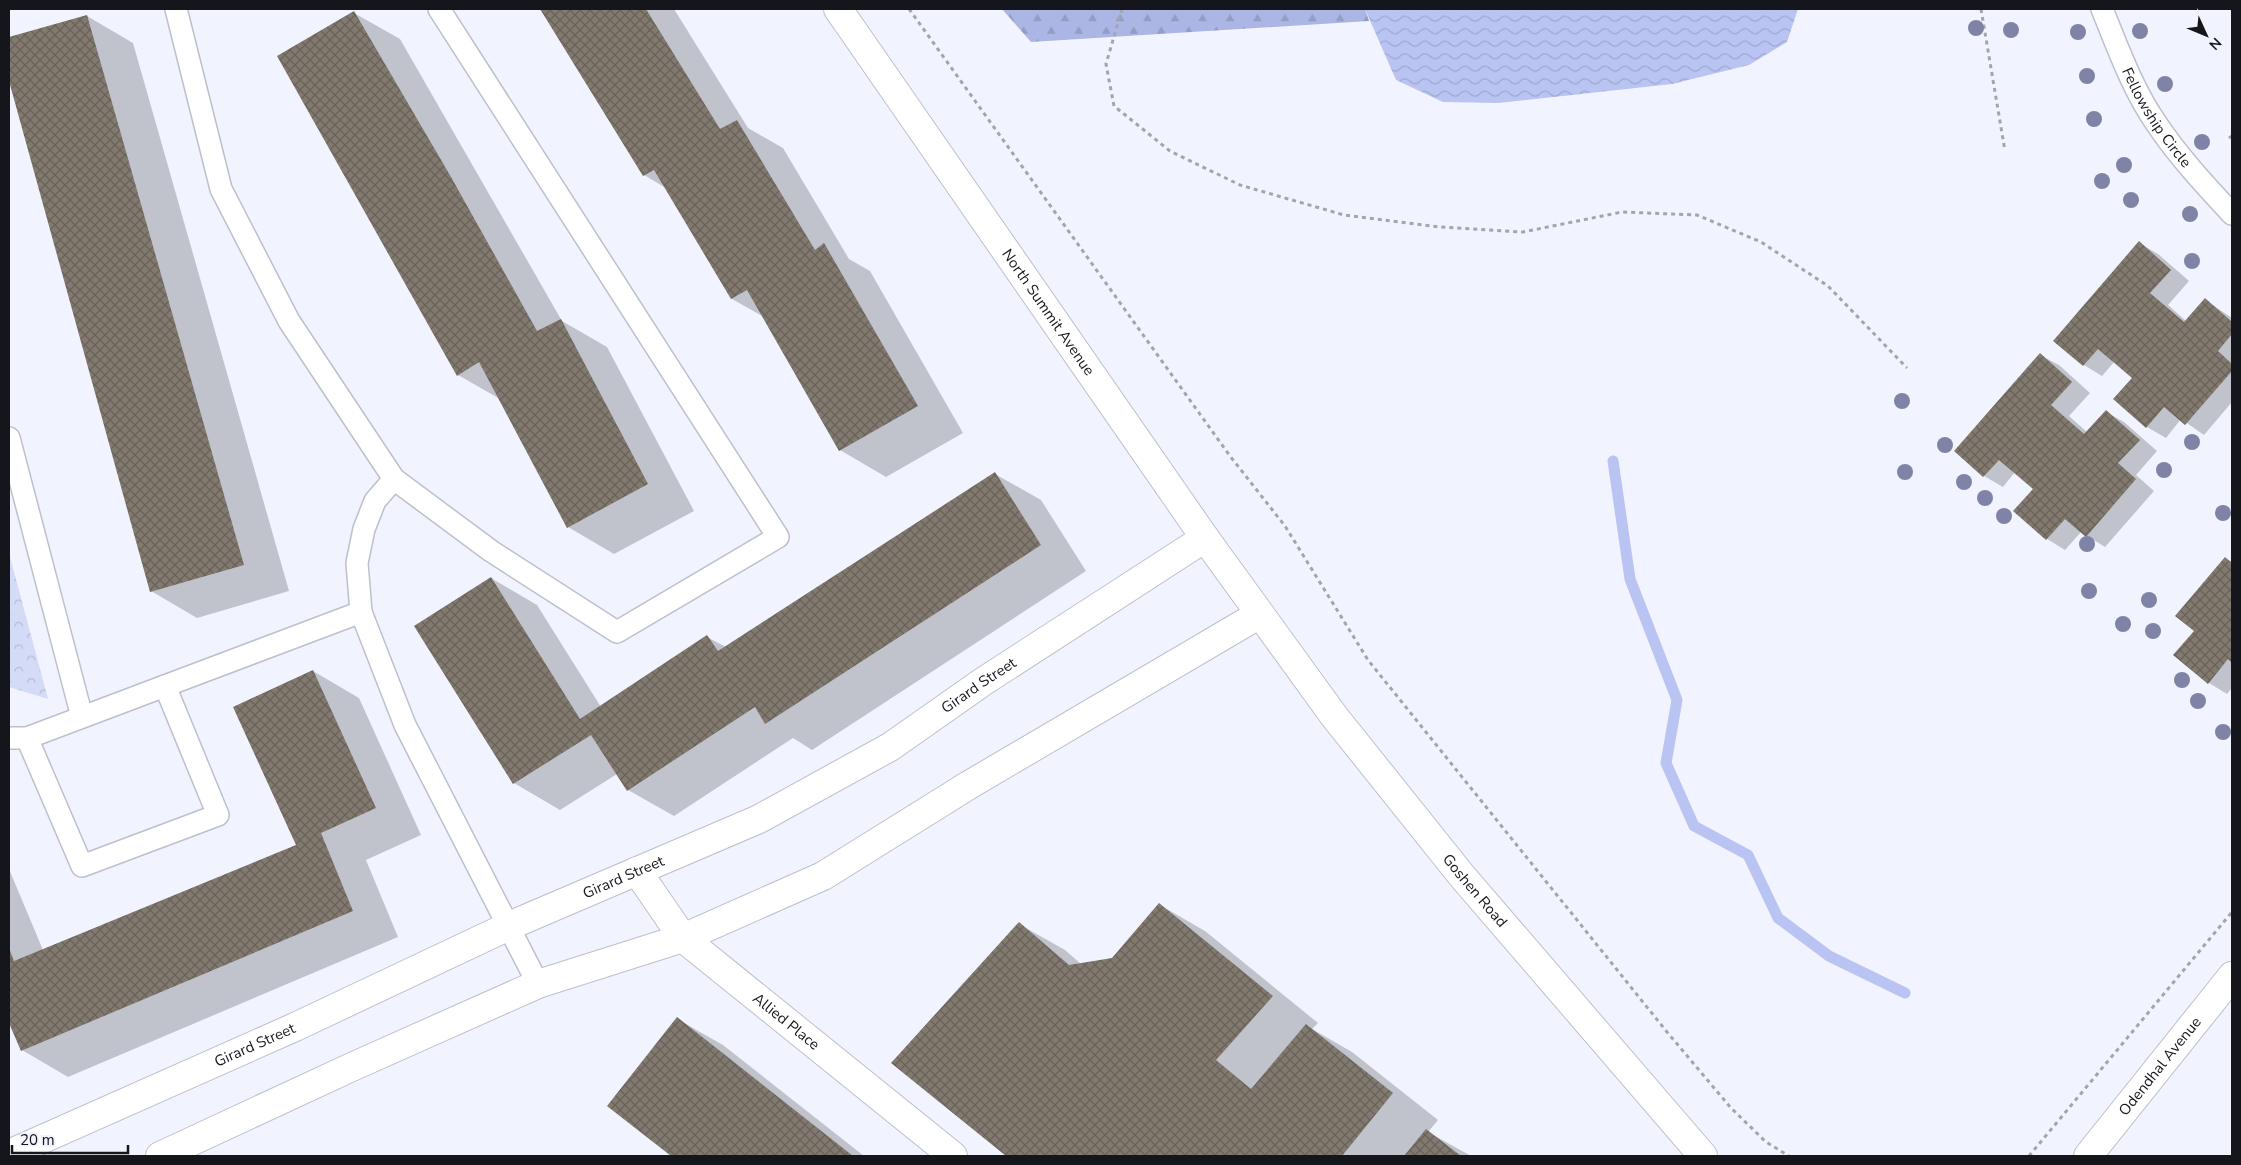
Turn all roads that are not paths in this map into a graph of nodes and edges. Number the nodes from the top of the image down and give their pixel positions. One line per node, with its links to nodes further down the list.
1 (176, 9): 7 (lane)
2 (439, 9): 7 (lane)
3 (838, 9): 8 (street, North Summit Avenue)
4 (2102, 9): 5 (lane, Fellowship Circle)
5 (2232, 214)
6 (9, 438): 12 (lane)
7 (394, 479): 9 (lane)
8 (1205, 538): 10 (street, North Summit Avenue); 14 (street, Girard Street)
9 (362, 612): 11 (lane); 15 (lane)
10 (1260, 614): 16 (street); 22 (street, Goshen Road)
11 (165, 686): 12 (lane); 13 (lane)
12 (82, 717): 13 (lane)
13 (18, 738)
14 (637, 871): 15 (street, Girard Street); 16 (street, Allied Place)
15 (509, 926): 18 (lane); 19 (street, Girard Street)
16 (683, 938): 18 (street); 21 (street, Allied Place)
17 (2232, 976): 23 (street, Odendhal Avenue)
18 (538, 984): 20 (street)
19 (9, 1154)
20 (160, 1156)
21 (953, 1156)
22 (1703, 1156)
23 (2088, 1156)

